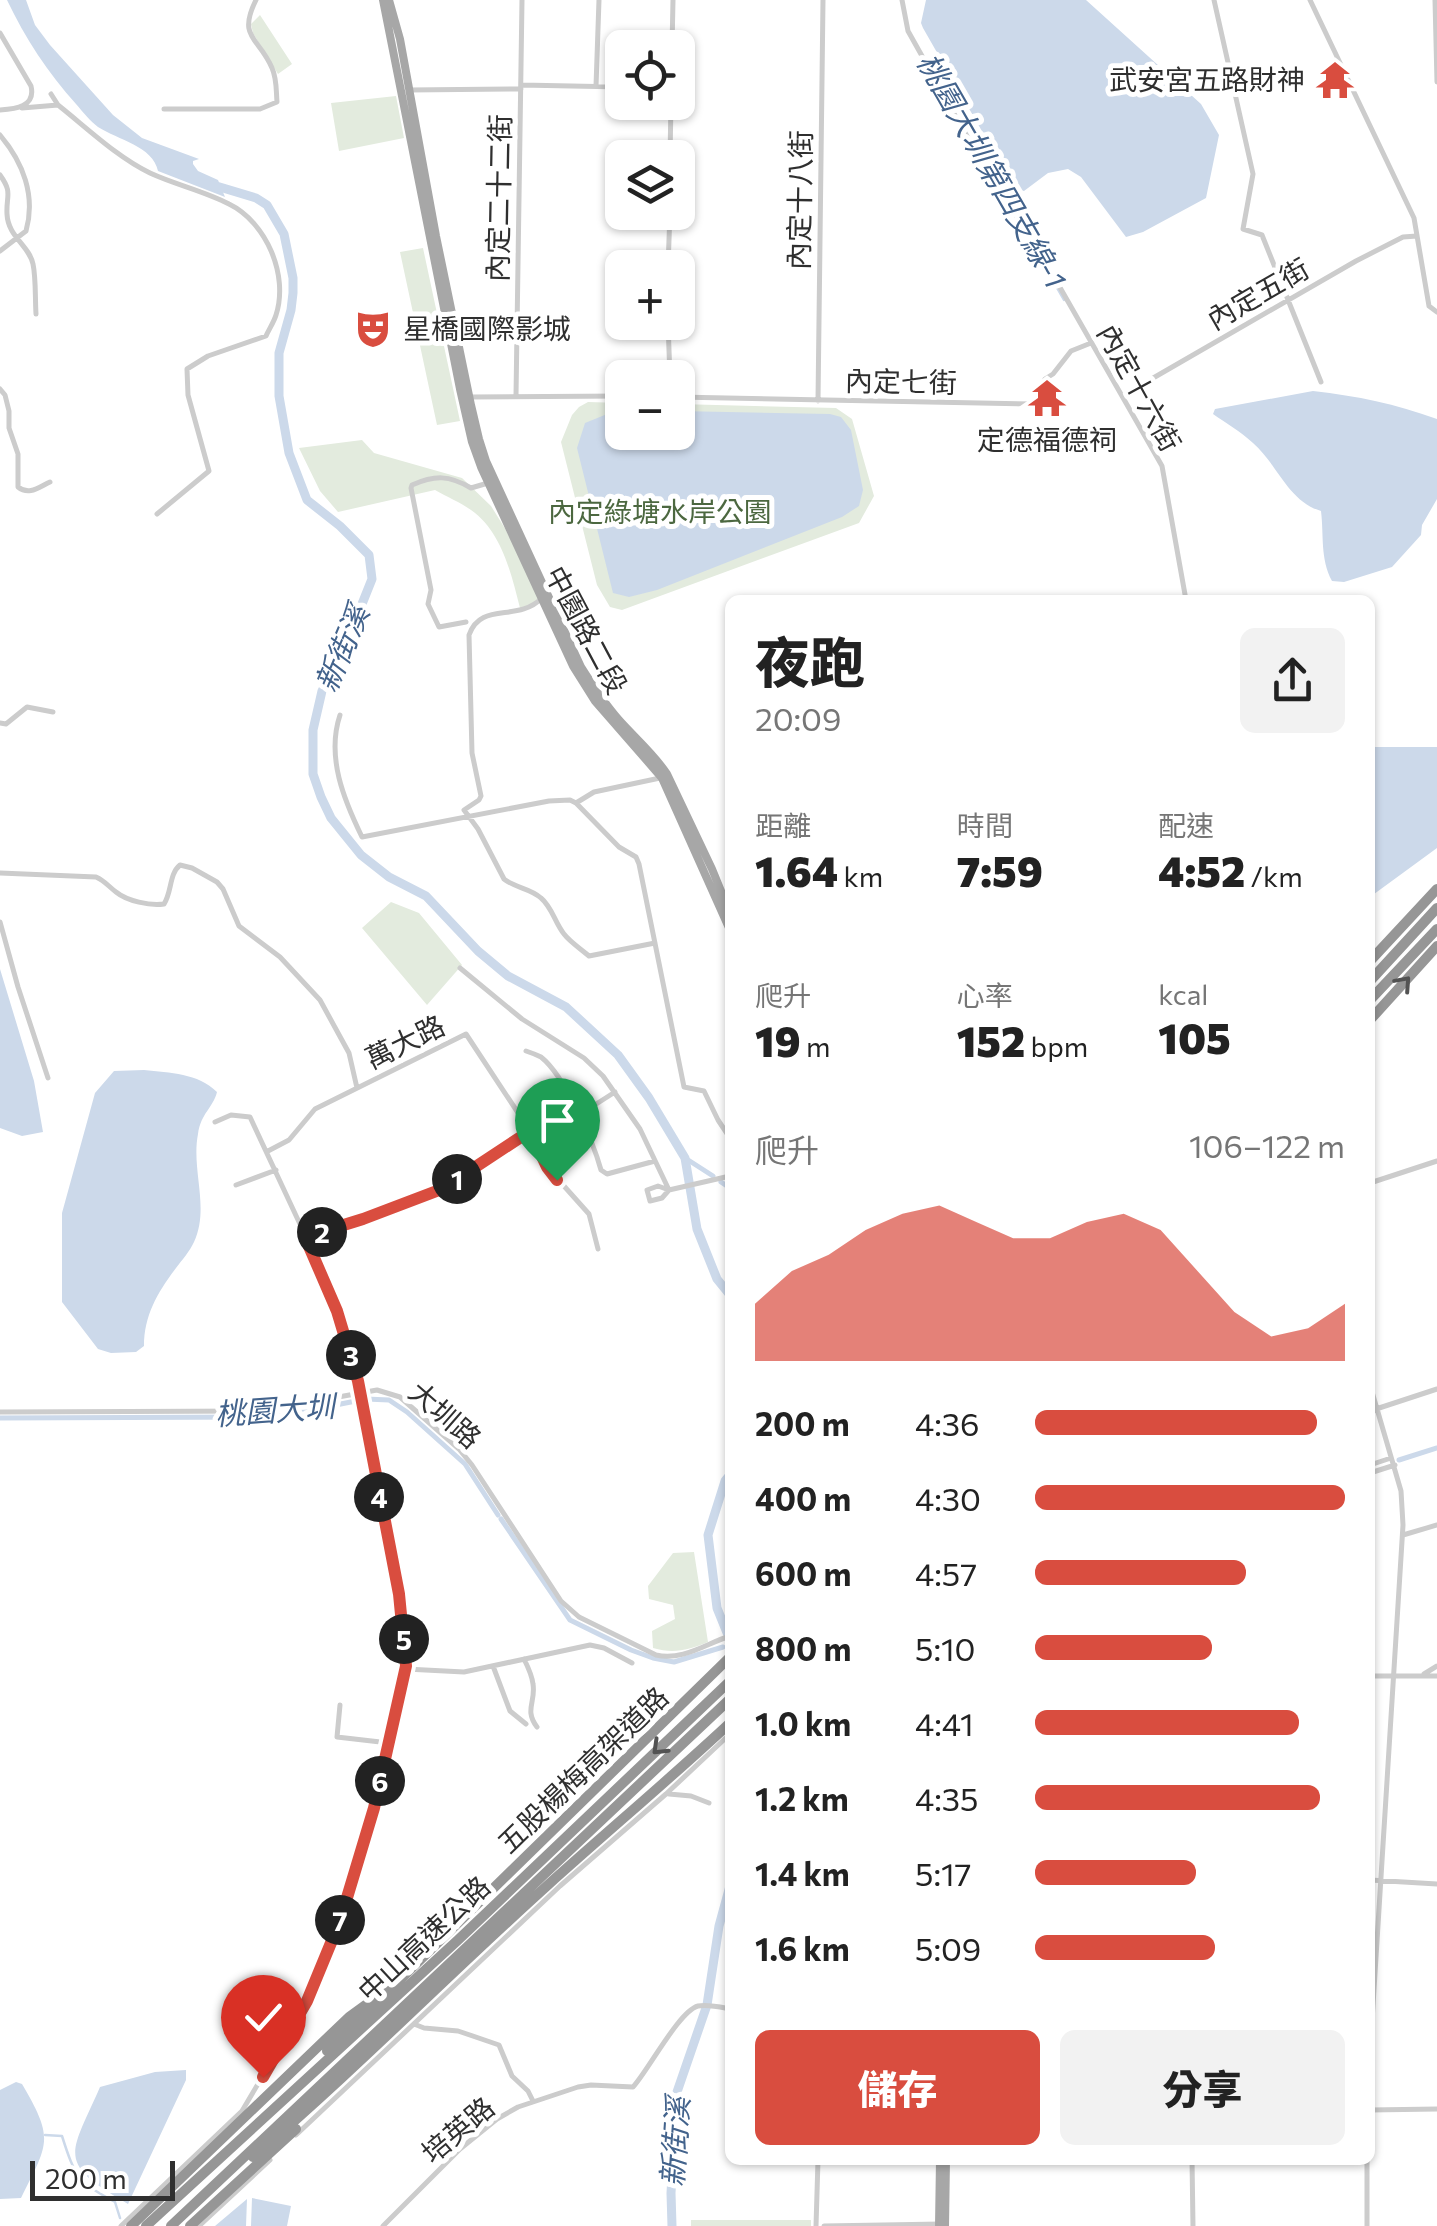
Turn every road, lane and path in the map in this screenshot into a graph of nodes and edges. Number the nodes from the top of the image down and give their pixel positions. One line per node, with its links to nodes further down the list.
1 (256, 0): 21 (street)
2 (386, 0): 17 (main road, 中園路二段)
3 (522, 0): 16 (street, 內定二十二街)
4 (598, 0): 14 (street)
5 (673, 0): 11 (street)
6 (823, 0): 39 (street, 內定十八街)
7 (902, 0): 31 (street, 內定十六街)
8 (1214, 0): 28 (street)
9 (1310, 0): 25 (street)
10 (1436, 0): 13 (street)
11 (672, 30)
12 (0, 33): 20 (street)
13 (1437, 82)
14 (596, 86): 15 (street); 16 (street)
15 (605, 86)
16 (521, 87): 17 (street); 34 (street, 內定二十二街)
17 (405, 92): 38 (main road, 中園路二段)
18 (51, 94): 19 (street)
19 (58, 105): 20 (street); 42 (street)
20 (19, 108): 22 (street)
21 (164, 109)
22 (0, 110)
23 (0, 135): 26 (street)
24 (0, 175): 26 (street)
25 (1418, 236): 28 (street, 內定五街); 29 (street)
26 (15, 240): 27 (street); 30 (street)
27 (0, 251)
28 (1288, 302): 32 (street); 36 (street, 內定五街)
29 (1437, 312)
30 (36, 314)
31 (1092, 343): 36 (street, 內定十六街); 39 (street, 內定七街)
32 (1321, 382)
33 (0, 388): 40 (street)
34 (516, 396): 35 (street); 38 (street)
35 (605, 396)
36 (1122, 396): 43 (street, 內定十六街)
37 (695, 397): 39 (street, 內定七街)
38 (466, 398): 41 (main road, 中園路二段); 44 (main road, 中園路二段)
39 (818, 401)
40 (50, 482)
41 (488, 482): 44 (main road, 中園路二段); 45 (street)
42 (157, 514)
43 (1185, 595)
44 (545, 597): 49 (main road, 中園路二段); 51 (street)
45 (466, 622)
46 (53, 712): 48 (street)
47 (340, 716): 51 (street)
48 (0, 723)
49 (665, 776): 50 (street); 54 (main road, 中園路二段); 56 (main road, 中園路二段)
50 (576, 803): 51 (street); 60 (street)
51 (469, 816): 60 (street)
52 (0, 873): 70 (street)
53 (1437, 888): 62 (highway, bridge)
54 (725, 901)
55 (1437, 908): 57 (highway)
56 (725, 918)
57 (1425, 921): 63 (highway); 65 (highway)
58 (0, 922): 69 (street)
59 (1437, 929): 66 (highway)
60 (655, 943): 74 (street)
61 (1437, 946): 67 (highway, one-way to 61)
62 (1375, 954)
63 (1375, 956)
64 (460, 968): 71 (street)
65 (1375, 976)
66 (1375, 995)
67 (1375, 1014)
68 (526, 1051): 72 (street)
69 (48, 1078)
70 (357, 1088): 75 (street, 萬大路); 76 (street, 萬大路)
71 (615, 1092): 72 (street); 77 (street)
72 (579, 1115): 77 (street)
73 (214, 1122): 76 (street)
74 (725, 1130)
75 (530, 1131): 83 (street); 84 (street, 萬大路)
76 (268, 1151): 79 (street)
77 (656, 1161): 80 (street)
78 (1437, 1162): 81 (street)
79 (276, 1170): 82 (street); 83 (street)
80 (725, 1177)
81 (1375, 1182)
82 (236, 1185)
83 (305, 1237): 86 (street)
84 (598, 1250)
85 (1437, 1389): 87 (street)
86 (361, 1393): 88 (street, 大圳路); 96 (street, 大圳路); 102 (street)
87 (1375, 1409)
88 (0, 1412)
89 (1375, 1412): 90 (street)
90 (1391, 1458): 91 (street); 92 (street)
91 (1395, 1465): 93 (street); 95 (street)
92 (1375, 1466)
93 (1375, 1468)
94 (1437, 1525): 95 (street)
95 (1403, 1536): 105 (street)
96 (725, 1638)
97 (524, 1659): 99 (street); 100 (street); 111 (street)
98 (725, 1662): 121 (highway, 五股楊梅高架道路)
99 (632, 1664)
100 (493, 1666): 102 (street); 110 (street)
101 (1437, 1666): 103 (street)
102 (406, 1669): 114 (street)
103 (1422, 1675): 105 (street); 106 (street)
104 (1375, 1676): 105 (street)
105 (1394, 1676): 117 (street)
106 (1437, 1676)
107 (725, 1686): 132 (highway, 中山高速公路, one-way to 132)
108 (340, 1705): 114 (street)
109 (725, 1705): 137 (highway, 中山高速公路)
110 (526, 1724)
111 (538, 1726)
112 (725, 1728): 124 (highway)
113 (725, 1739): 115 (street)
114 (389, 1742): 134 (street)
115 (666, 1794): 116 (street); 123 (street)
116 (709, 1802)
117 (1381, 1879): 118 (street); 119 (street); 120 (street)
118 (1375, 1880)
119 (1437, 1884)
120 (1375, 1973)
121 (400, 1980): 132 (highway, 五股楊梅高架道路); 135 (highway)
122 (725, 2008): 125 (street, 培英路)
123 (414, 2024): 125 (street); 139 (street)
124 (388, 2037): 137 (highway); 138 (highway)
125 (533, 2101): 140 (street, 培英路)
126 (1437, 2109): 127 (street)
127 (1375, 2110)
128 (818, 2165): 141 (street)
129 (943, 2165): 133 (main road)
130 (1192, 2165): 142 (street)
131 (1367, 2165): 143 (street)
132 (165, 2208): 136 (highway, 中山高速公路)
133 (942, 2225): 141 (street)
134 (121, 2226)
135 (131, 2226)
136 (146, 2226)
137 (171, 2226)
138 (190, 2226)
139 (199, 2226)
140 (383, 2226)
141 (820, 2226)
142 (1193, 2226)
143 (1367, 2226)

